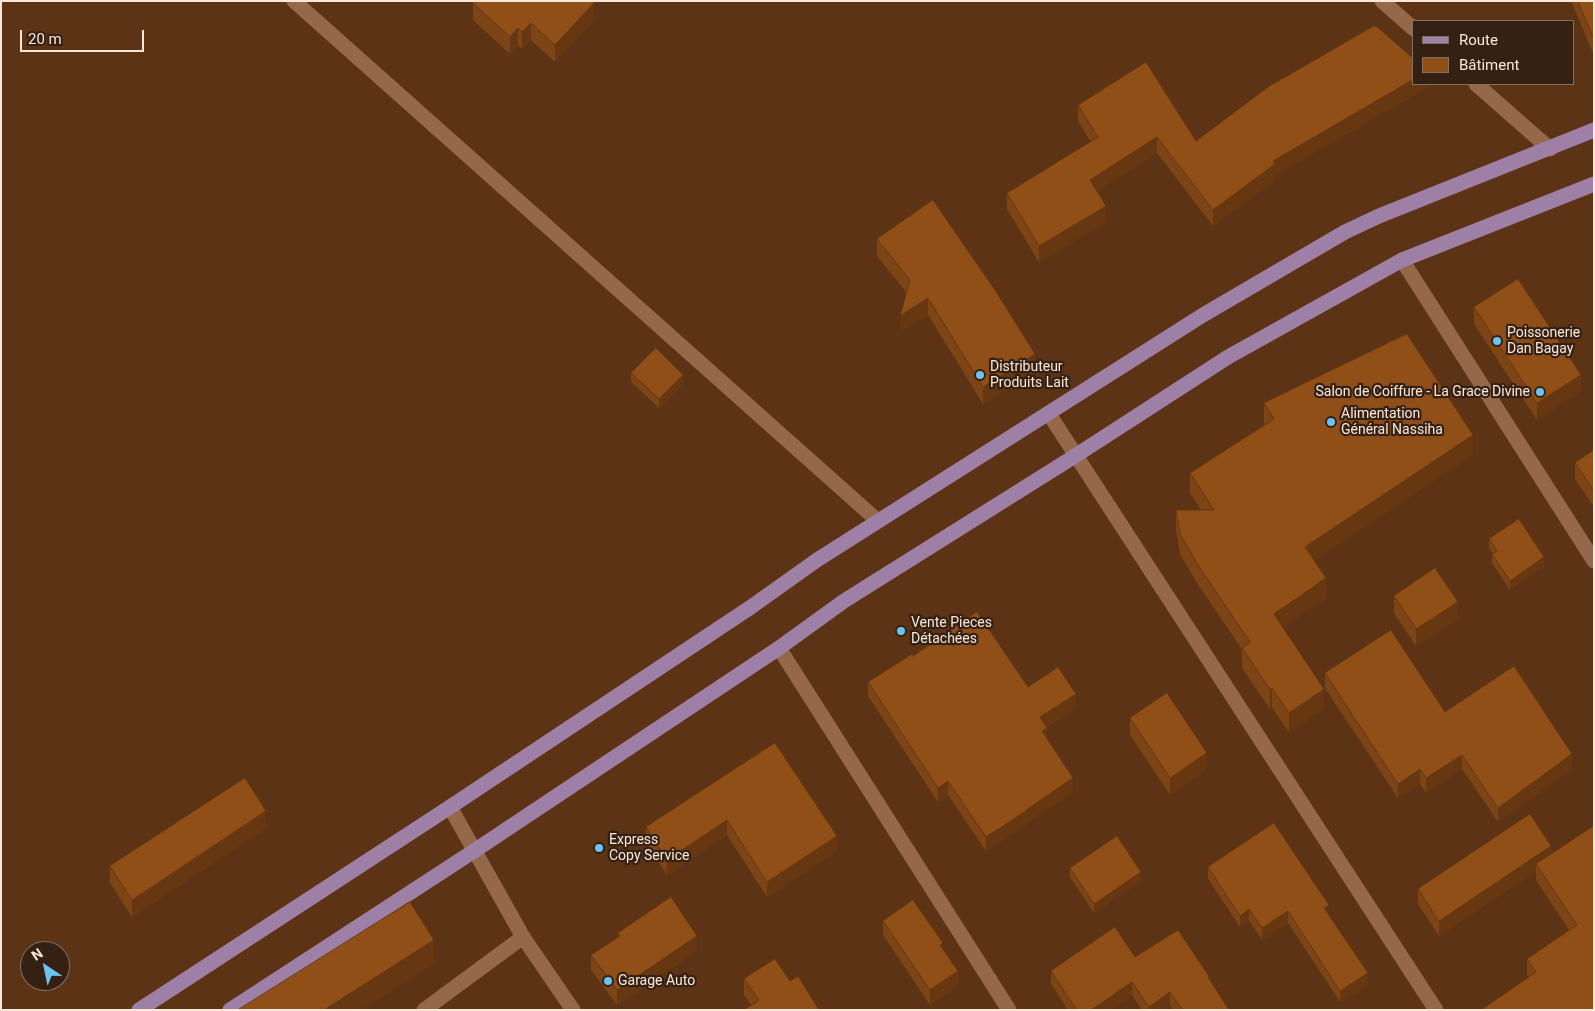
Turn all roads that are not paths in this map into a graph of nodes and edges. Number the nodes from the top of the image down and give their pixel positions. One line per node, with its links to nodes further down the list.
1 (294, 1): 11 (street)
2 (1382, 1): 3 (street)
3 (1412, 27)
4 (1477, 85): 6 (street)
5 (1594, 130): 6 (main road)
6 (1550, 149): 9 (main road)
7 (1594, 184): 8 (main road)
8 (1402, 260): 10 (main road); 12 (street)
9 (1049, 414): 10 (street); 11 (main road)
10 (1075, 456): 13 (main road); 22 (street)
11 (878, 521): 14 (main road)
12 (1594, 561)
13 (779, 648): 15 (main road); 21 (street)
14 (450, 807): 15 (street); 17 (main road)
15 (474, 851): 16 (street); 18 (main road)
16 (523, 937): 19 (street); 20 (street)
17 (139, 1010)
18 (230, 1010)
19 (424, 1010)
20 (572, 1010)
21 (1009, 1010)
22 (1436, 1010)

